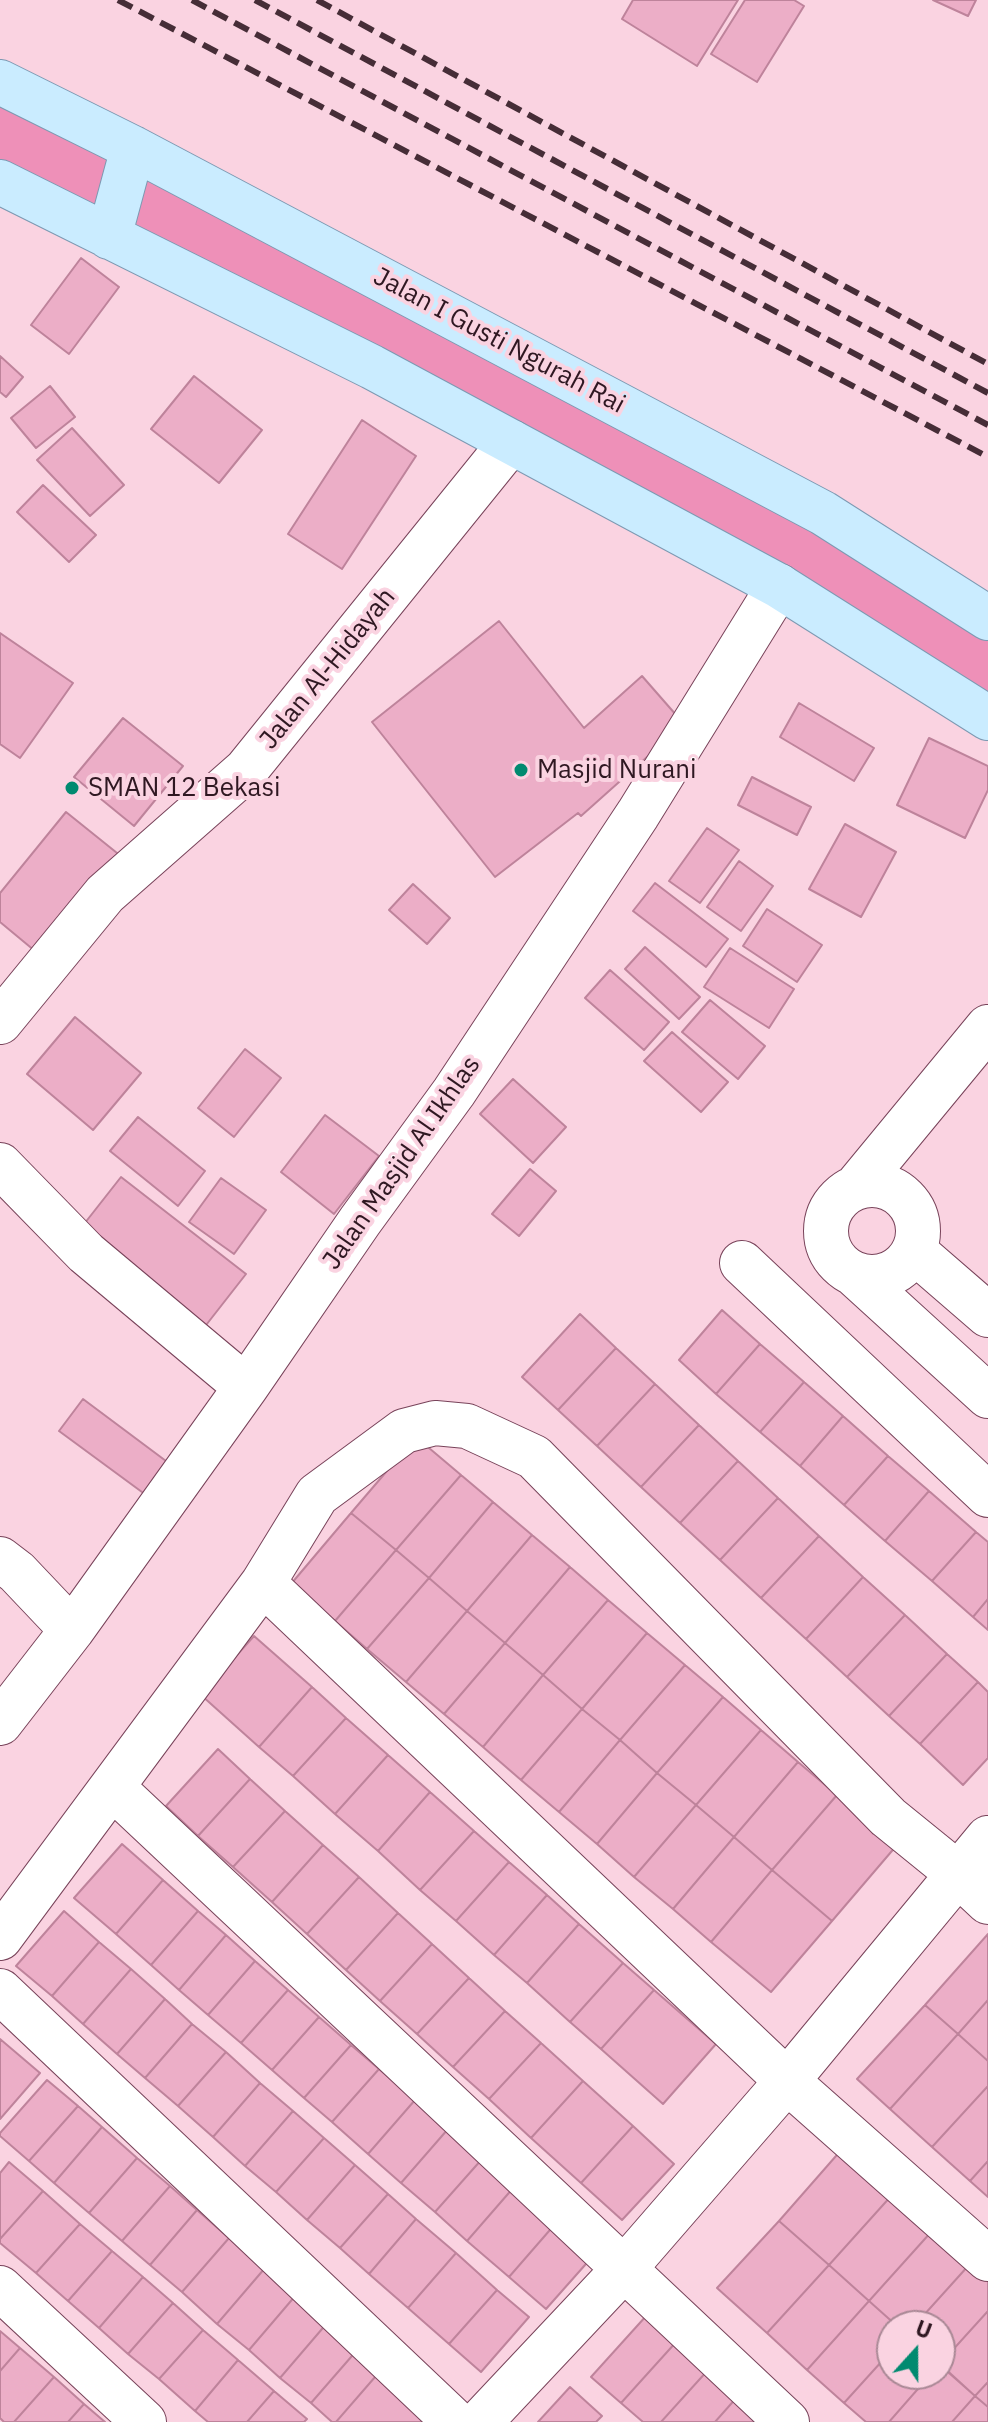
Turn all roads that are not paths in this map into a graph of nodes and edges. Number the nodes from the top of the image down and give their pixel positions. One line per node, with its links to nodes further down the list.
1 (0, 82): 2 (main road, Jalan I Gusti Ngurah Rai)
2 (133, 148): 4 (main road); 7 (main road, Jalan I Gusti Ngurah Rai)
3 (0, 182): 4 (main road)
4 (109, 237): 5 (main road)
5 (511, 442): 6 (main road); 9 (street, Jalan Al-Hidayah)
6 (779, 586): 8 (main road); 17 (street, Jalan Masjid Al Ikhlas)
7 (988, 618)
8 (988, 718)
9 (0, 1022)
10 (988, 1027): 12 (street)
11 (0, 1165): 17 (street)
12 (856, 1187): 13 (street); 15 (street)
13 (914, 1251): 15 (street); 16 (street)
14 (742, 1263): 19 (street)
15 (853, 1273): 18 (street)
16 (988, 1315)
17 (246, 1387): 22 (street, Jalan Masjid Al Ikhlas)
18 (988, 1396)
19 (988, 1495)
20 (0, 1559): 22 (street)
21 (263, 1583): 24 (street); 26 (street); 29 (street)
22 (72, 1630): 23 (street, Jalan Masjid Al Ikhlas)
23 (0, 1723)
24 (112, 1787): 27 (street); 31 (street)
25 (988, 1838): 26 (street)
26 (972, 1888): 29 (street)
27 (0, 1938)
28 (0, 1991): 34 (street)
29 (787, 2081): 30 (street); 31 (street)
30 (988, 2259)
31 (623, 2270): 35 (street); 36 (street)
32 (0, 2288): 33 (street)
33 (144, 2422)
34 (455, 2422)
35 (480, 2422)
36 (787, 2422)

